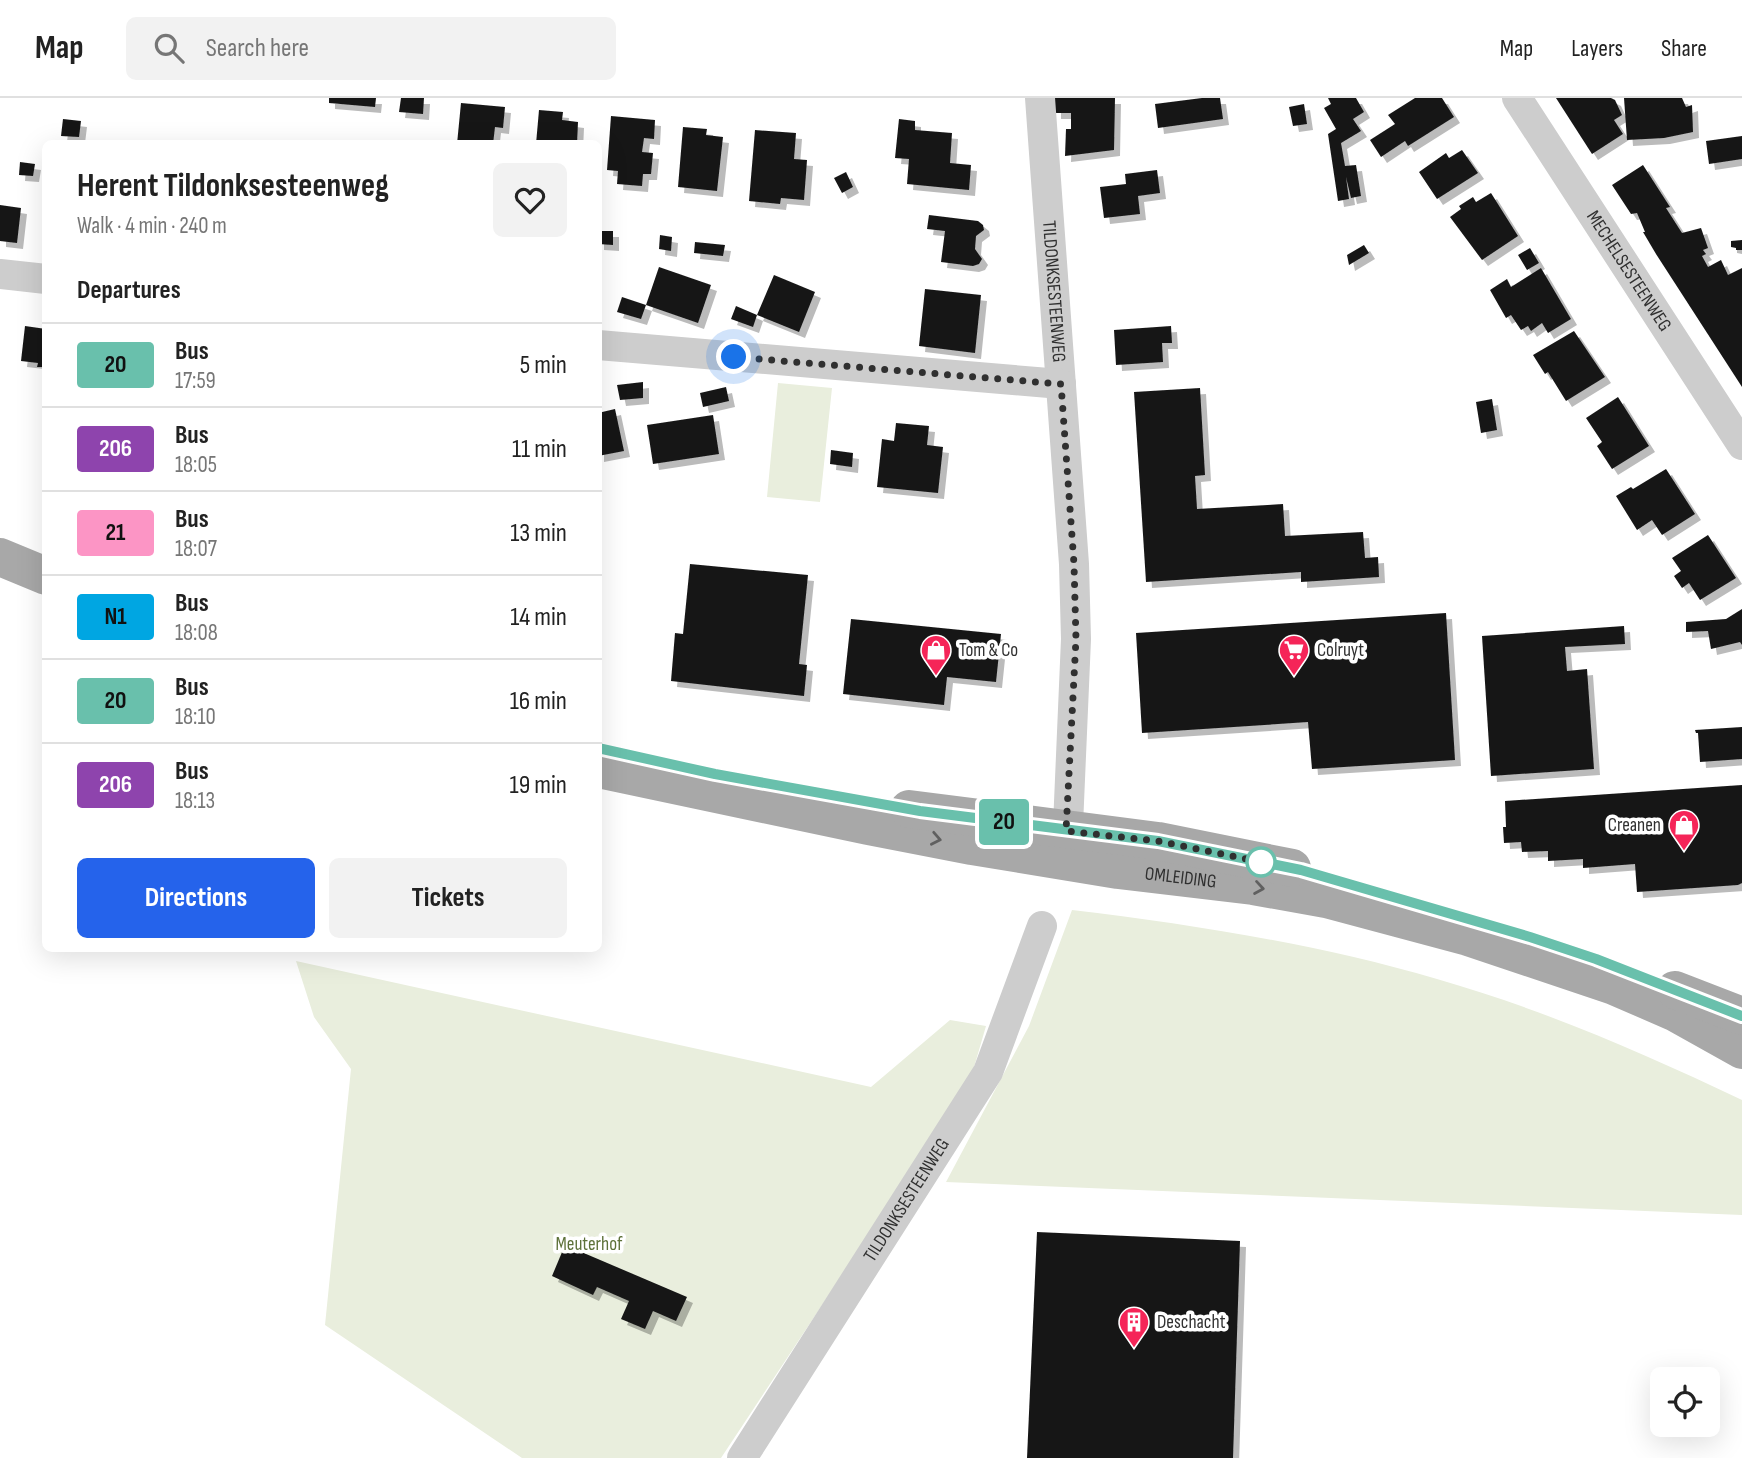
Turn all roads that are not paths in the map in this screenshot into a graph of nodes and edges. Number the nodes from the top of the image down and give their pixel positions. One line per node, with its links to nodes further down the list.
1 (1517, 98): 7 (street, MECHELSESTEENWEG)
2 (1033, 99): 6 (street, TILDONKSESTEENWEG)
3 (0, 274): 4 (street)
4 (42, 279)
5 (602, 345): 6 (street)
6 (1061, 384): 14 (street, TILDONKSESTEENWEG)
7 (1742, 445)
8 (0, 557): 9 (main road)
9 (42, 574)
10 (0, 578): 11 (main road)
11 (42, 595)
12 (602, 749): 14 (main road, OMLEIDING)
13 (602, 770): 14 (main road, OMLEIDING, one-way to 14)
14 (1068, 846): 16 (main road, OMLEIDING); 17 (main road, OMLEIDING, one-way to 17)
15 (1042, 926): 18 (street, TILDONKSESTEENWEG)
16 (1742, 1016)
17 (1742, 1050)
18 (742, 1458)

